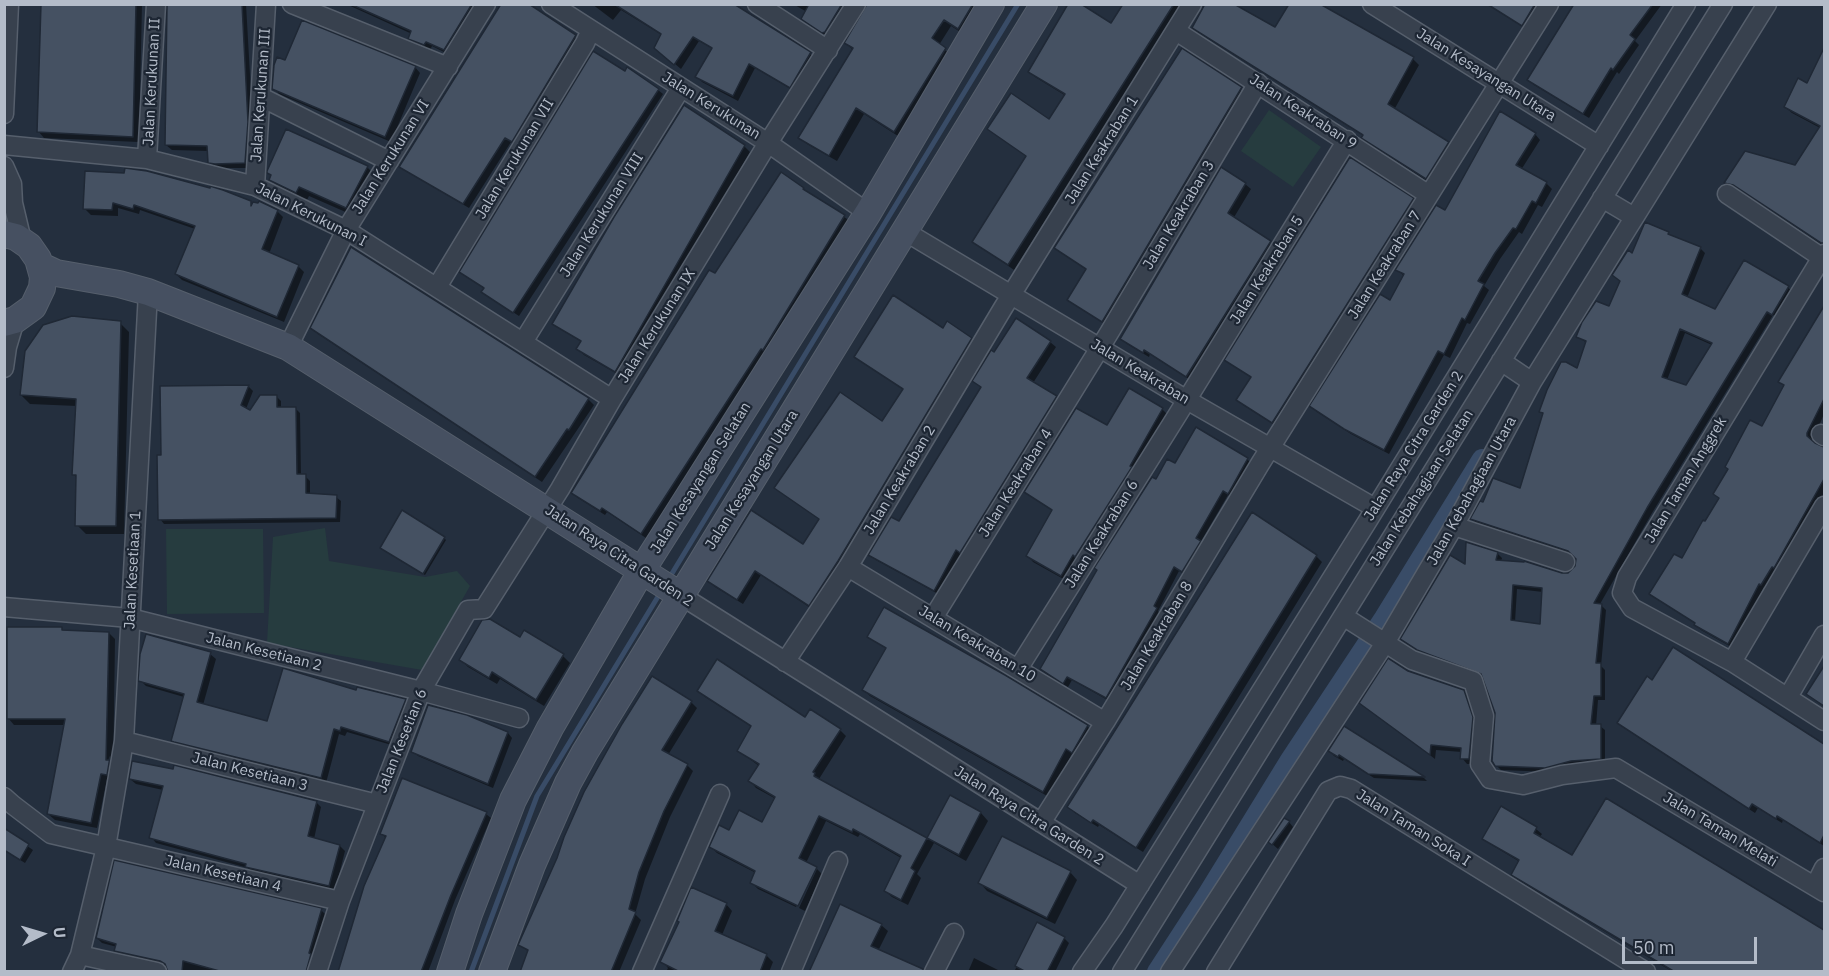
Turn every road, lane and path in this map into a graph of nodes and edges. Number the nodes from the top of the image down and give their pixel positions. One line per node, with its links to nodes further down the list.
1 (9, 4): 25 (street)
2 (156, 4): 30 (street, Jalan Kerukunan II)
3 (266, 4): 24 (street, Jalan Kerukunan III)
4 (292, 4): 20 (street)
5 (486, 4): 20 (street, Jalan Kerukunan VI)
6 (551, 4): 17 (street, Jalan Kerukunan)
7 (757, 4): 19 (street)
8 (856, 4): 19 (street, Jalan Kerukunan IX)
9 (991, 4): 37 (street, Jalan Kesayangan Selatan)
10 (1044, 4): 40 (street, Jalan Kesayangan Utara)
11 (1192, 4): 18 (street, Jalan Keakraban 1)
12 (1372, 4): 22 (street, Jalan Kesayangan Utara)
13 (1549, 4): 22 (street, Jalan Keakraban 7)
14 (1686, 4): 29 (street, Jalan Raya Citra Garden 2)
15 (1723, 4): 36 (street, Jalan Kebahagiaan Selatan)
16 (1767, 4): 38 (street, Jalan Kebahagiaan Utara)
17 (591, 30): 23 (street, Jalan Kerukunan); 44 (street, Jalan Kerukunan VII)
18 (1176, 31): 21 (street, Jalan Keakraban 9); 46 (street, Jalan Keakraban 1)
19 (828, 50): 27 (street, Jalan Kerukunan IX)
20 (448, 67): 31 (street, Jalan Kerukunan VI)
21 (1258, 83): 26 (street, Jalan Keakraban 9); 50 (street, Jalan Keakraban 3)
22 (1499, 83): 29 (street, Jalan Kesayangan Utara); 35 (street, Jalan Keakraban 7)
23 (681, 88): 27 (street, Jalan Kerukunan); 48 (street, Jalan Kerukunan VIII)
24 (261, 97): 31 (street); 33 (street, Jalan Kerukunan III)
25 (4, 114)
26 (1347, 141): 35 (street, Jalan Keakraban 9); 55 (street, Jalan Keakraban 5)
27 (768, 143): 37 (street, Jalan Kerukunan); 54 (street, Jalan Kerukunan IX)
28 (4, 145): 30 (street, Jalan Kerukunan I)
29 (1599, 146): 58 (street, Jalan Raya Citra Garden 2)
30 (147, 159): 33 (street, Jalan Kerukunan I)
31 (389, 161): 39 (street, Jalan Kerukunan VI)
32 (4, 165): 41 (street)
33 (255, 186): 39 (street, Jalan Kerukunan I)
34 (1727, 194): 42 (street, Jalan Taman Anggrek)
35 (1429, 195): 56 (street, Jalan Keakraban 7)
36 (1604, 199): 38 (street); 51 (street, Jalan Kebahagiaan Selatan)
37 (868, 213): 63 (street, Jalan Kesayangan Selatan)
38 (1633, 216): 53 (street, Jalan Kebahagiaan Utara)
39 (346, 230): 44 (street, Jalan Kerukunan I); 49 (street, Jalan Kerukunan VI)
40 (906, 232): 46 (street, Jalan Keakraban); 64 (street, Jalan Kesayangan Utara)
41 (13, 237): 43 (street)
42 (1824, 256): 72 (street, Jalan Taman Anggrek)
43 (41, 277): 45 (street, Jalan Raya Citra Garden 2); 47 (street)
44 (437, 287): 48 (street, Jalan Kerukunan I)
45 (148, 292): 49 (street, Jalan Raya Citra Garden 2); 67 (street, Jalan Kesetiaan 1)
46 (1011, 296): 50 (street, Jalan Keakraban); 62 (street, Jalan Keakraban 2)
47 (10, 322): 52 (street)
48 (523, 342): 54 (street, Jalan Kerukunan I)
49 (288, 346): 59 (street, Jalan Raya Citra Garden 2)
50 (1099, 348): 55 (street, Jalan Keakraban); 68 (street, Jalan Keakraban 4)
51 (1504, 363): 53 (street); 66 (street, Jalan Kebahagiaan Selatan)
52 (4, 368)
53 (1531, 381): 60 (street, Jalan Kebahagiaan Utara)
54 (612, 399): 59 (street, Jalan Kerukunan IX)
55 (1187, 400): 56 (street, Jalan Keakraban); 73 (street, Jalan Keakraban 6)
56 (1271, 447): 58 (street, Jalan Keakraban); 78 (street, Jalan Keakraban 8)
57 (1824, 506): 72 (street)
58 (1375, 508): 87 (street, Jalan Raya Citra Garden 2)
59 (546, 509): 63 (street, Jalan Raya Citra Garden 2); 74 (street, Jalan Kesetian 6)
60 (1454, 526): 61 (street); 70 (street, Jalan Kebahagiaan Utara)
61 (1565, 562)
62 (848, 567): 68 (street, Jalan Keakraban 10); 71 (street, Jalan Keakraban 2)
63 (643, 571): 64 (street, Jalan Raya Citra Garden 2); 94 (street, Jalan Kesayangan Selatan)
64 (677, 594): 71 (street, Jalan Raya Citra Garden 2); 95 (street, Jalan Kesayangan Utara)
65 (4, 607): 67 (street, Jalan Kesetiaan 2)
66 (1343, 616): 70 (street); 100 (street, Jalan Kebahagiaan Selatan)
67 (130, 618): 74 (street, Jalan Kesetiaan 2); 79 (street, Jalan Kesetiaan 1)
68 (933, 618): 73 (street, Jalan Keakraban 10)
69 (1824, 635): 75 (street)
70 (1385, 643): 88 (street, Jalan Taman Melati); 101 (street, Jalan Kebahagiaan Utara)
71 (784, 662): 83 (street, Jalan Raya Citra Garden 2)
72 (1732, 662): 75 (street, Jalan Taman Anggrek)
73 (1018, 669): 78 (street, Jalan Keakraban 10)
74 (421, 691): 76 (street, Jalan Kesetiaan 2); 82 (street, Jalan Kesetian 6)
75 (1788, 697): 77 (street, Jalan Taman Anggrek)
76 (519, 718)
77 (1824, 721)
78 (1105, 722): 83 (street, Jalan Keakraban 8)
79 (124, 741): 82 (street, Jalan Kesetiaan 3); 84 (street, Jalan Kesetiaan 1)
80 (720, 794): 96 (street)
81 (4, 797): 84 (street, Jalan Kesetiaan 4)
82 (377, 804): 89 (street, Jalan Kesetian 6)
83 (1041, 823): 87 (street, Jalan Raya Citra Garden 2)
84 (106, 847): 89 (street, Jalan Kesetiaan 4); 91 (street, Jalan Kesetiaan 1)
85 (838, 861): 97 (street)
86 (1824, 868): 88 (street)
87 (1140, 885): 99 (street, Jalan Raya Citra Garden 2)
88 (1820, 889)
89 (340, 901): 93 (street, Jalan Kesetian 6)
90 (954, 933): 98 (street)
91 (76, 963): 92 (street)
92 (157, 972)
93 (317, 972)
94 (450, 972)
95 (492, 972)
96 (642, 972)
97 (791, 972)
98 (934, 972)
99 (1082, 972)
100 (1122, 972)
101 (1170, 972)
102 (1216, 972): 103 (street, Jalan Taman Soka I)
103 (1646, 972)

